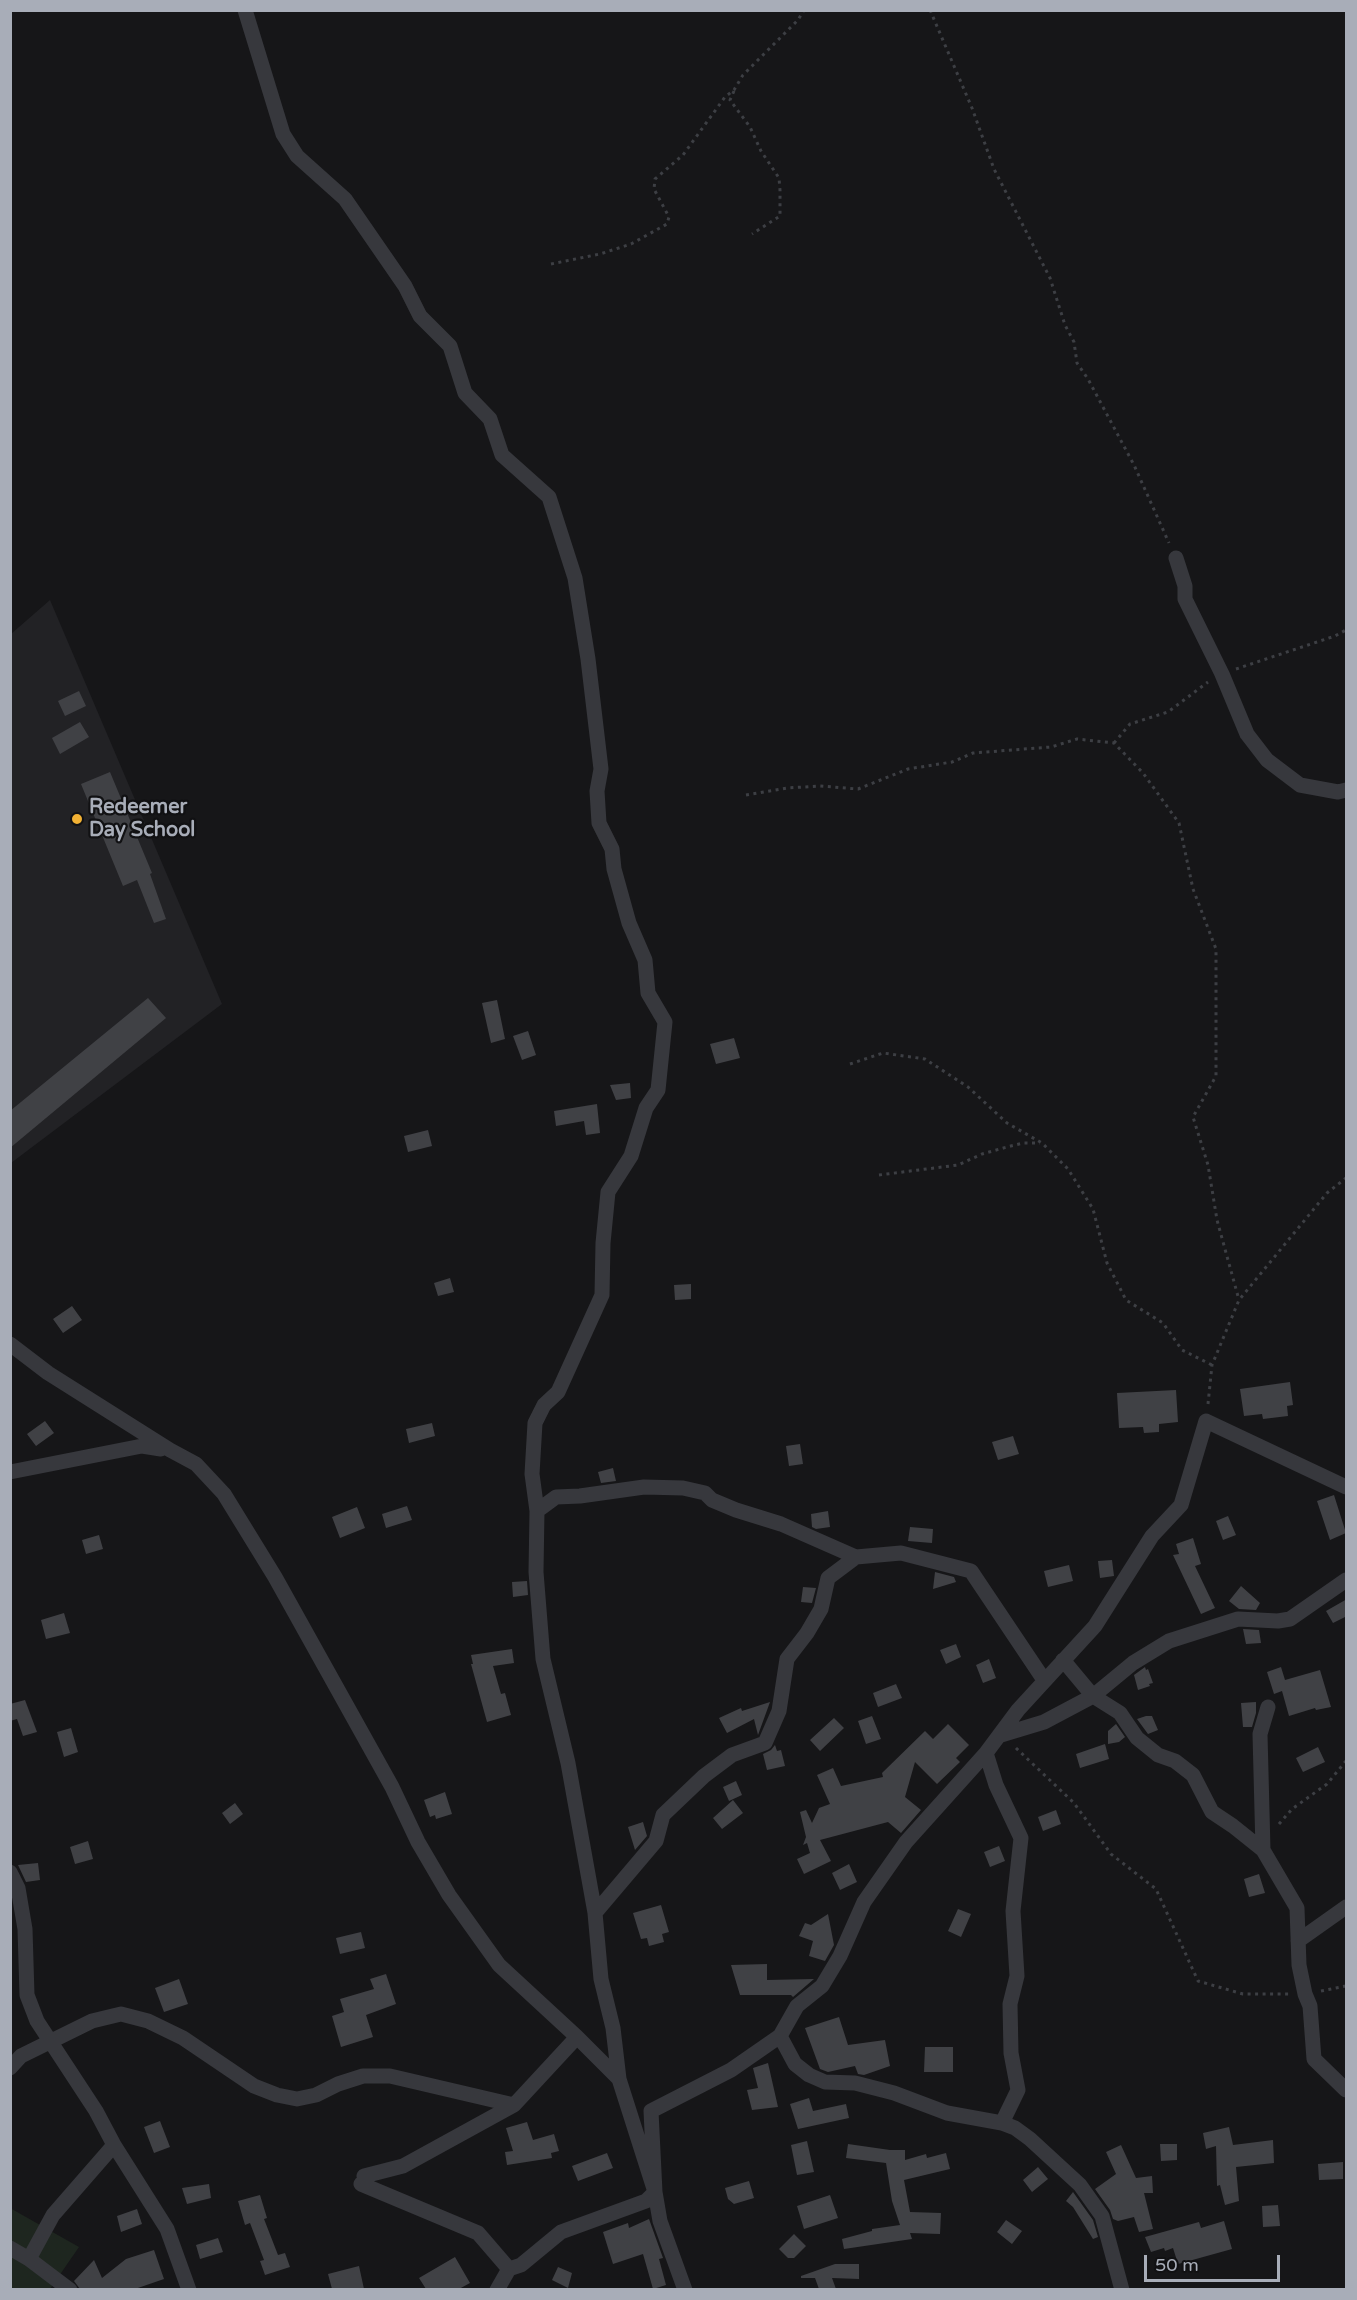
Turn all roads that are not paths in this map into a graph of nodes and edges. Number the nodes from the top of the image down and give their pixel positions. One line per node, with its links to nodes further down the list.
1 (245, 10): 8 (street)
2 (1176, 558): 3 (street)
3 (1347, 790)
4 (10, 1344): 5 (street)
5 (170, 1450): 6 (street); 23 (street)
6 (10, 1472)
7 (1347, 1487): 11 (street)
8 (537, 1511): 9 (street); 21 (street)
9 (856, 1557): 12 (street); 21 (street)
10 (1347, 1580): 13 (street)
11 (1063, 1660): 12 (street); 13 (street)
12 (1044, 1680): 15 (street)
13 (1093, 1696): 15 (street); 17 (street)
14 (1268, 1707): 17 (street)
15 (1001, 1735): 16 (street)
16 (986, 1753): 24 (street); 30 (street)
17 (1264, 1846): 22 (street)
18 (10, 1872): 19 (street)
19 (14, 1891): 25 (street)
20 (1347, 1906): 22 (street)
21 (594, 1913): 27 (street)
22 (1298, 1941): 28 (street)
23 (577, 2037): 27 (street); 29 (street)
24 (780, 2037): 30 (street); 32 (street)
25 (51, 2041): 26 (street); 29 (street); 31 (street)
26 (10, 2068)
27 (619, 2079): 32 (street)
28 (1347, 2090)
29 (514, 2105): 35 (street)
30 (1002, 2123): 40 (street)
31 (114, 2145): 34 (street); 37 (street)
32 (655, 2192): 35 (street); 39 (street)
33 (10, 2248): 34 (street)
34 (28, 2259): 36 (street)
35 (509, 2269): 38 (street)
36 (70, 2289)
37 (189, 2289)
38 (497, 2289)
39 (685, 2289)
40 (1122, 2289)

